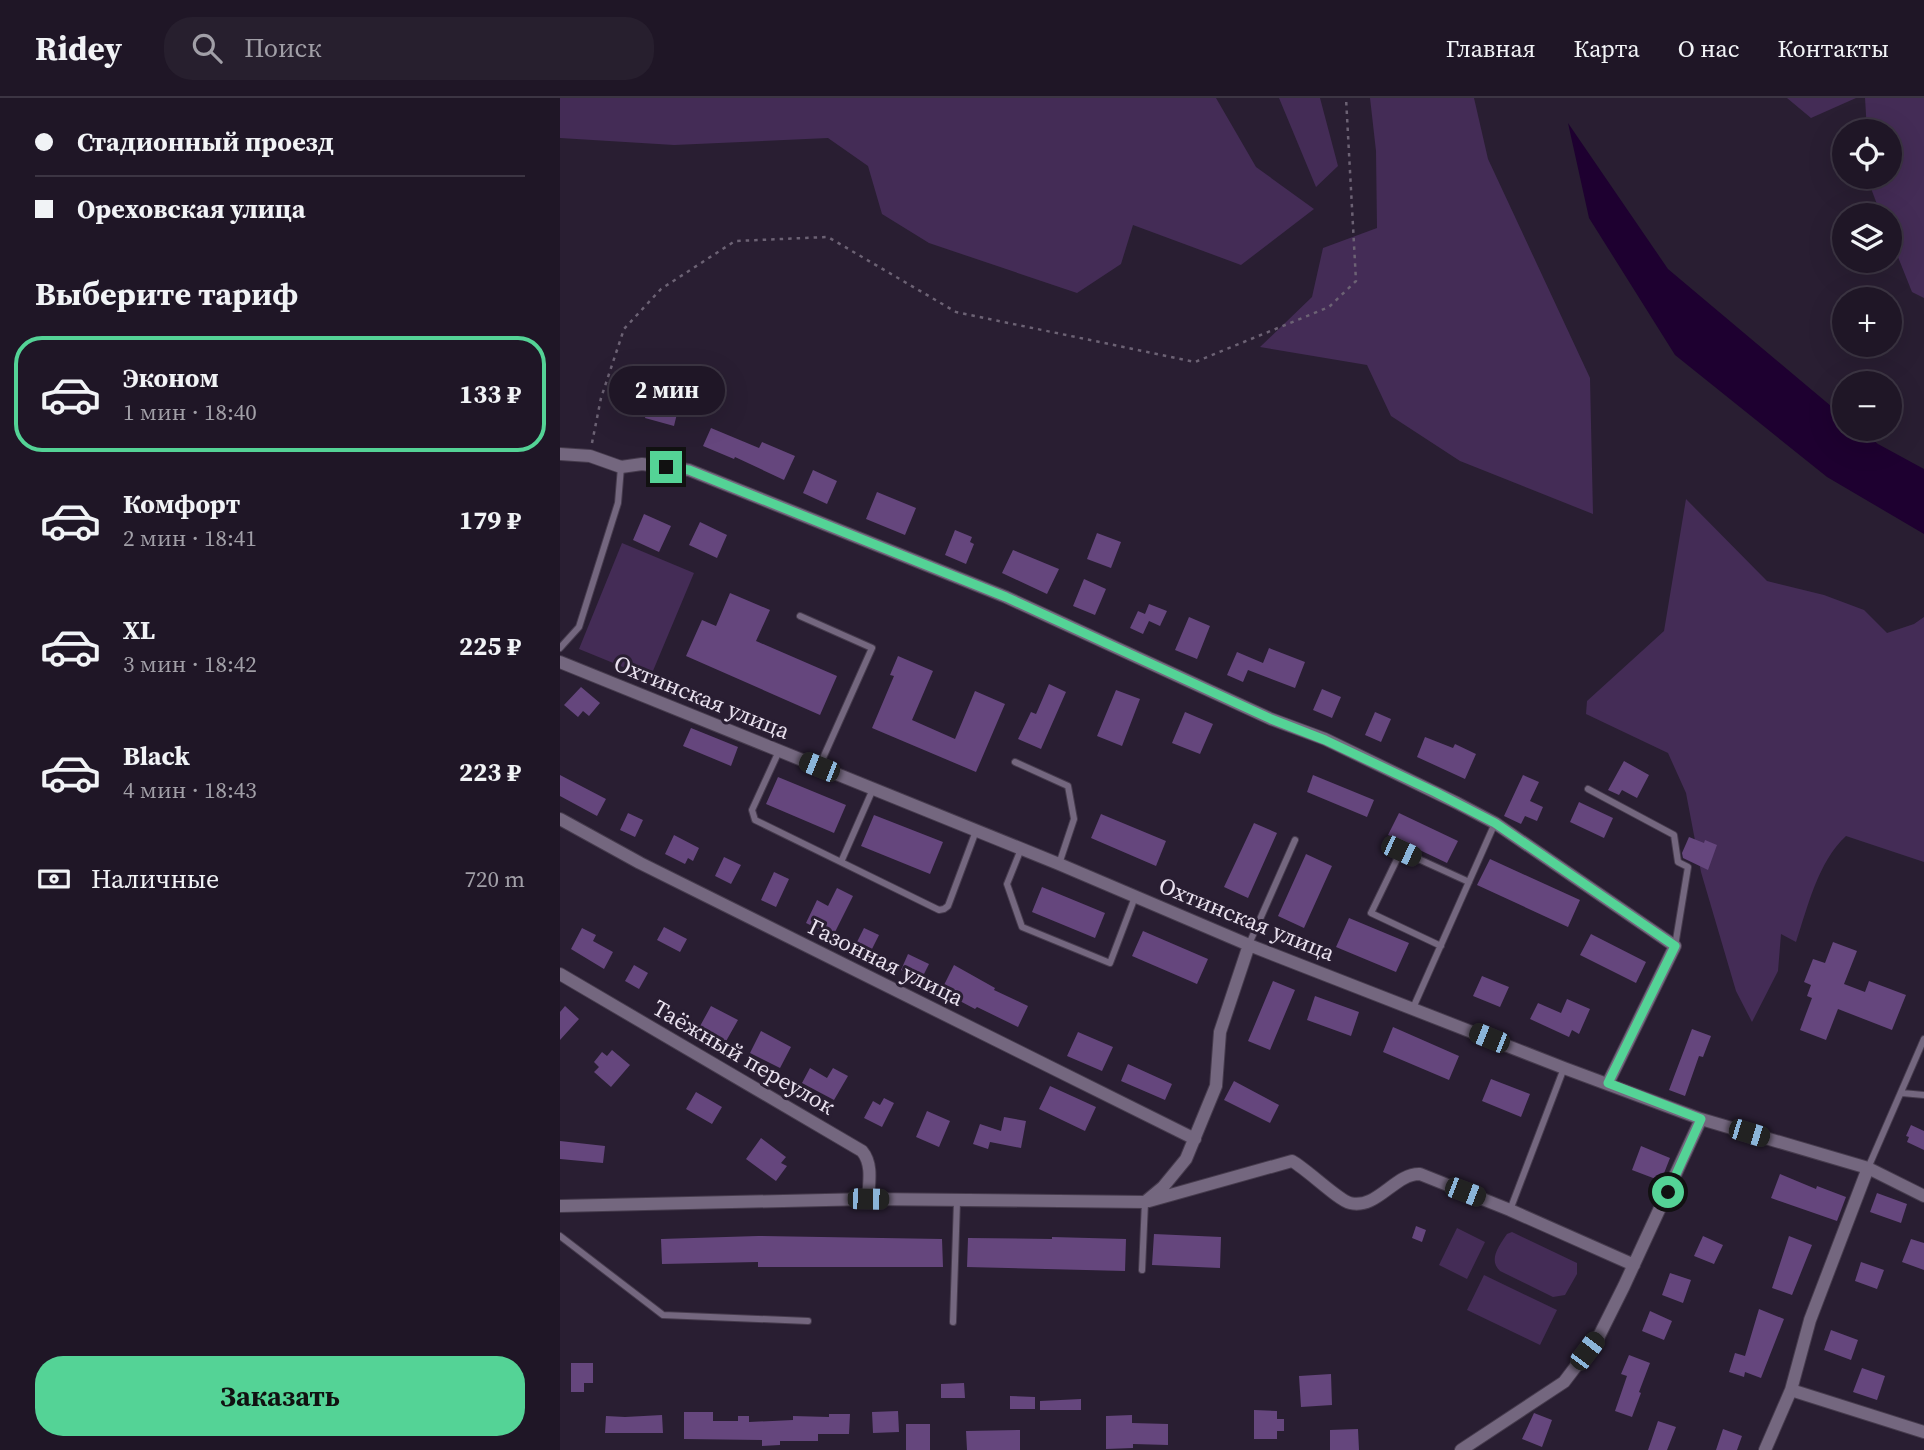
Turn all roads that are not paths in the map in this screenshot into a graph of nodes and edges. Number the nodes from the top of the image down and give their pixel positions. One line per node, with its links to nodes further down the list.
1 (560, 454): 2 (street)
2 (621, 467): 4 (lane); 12 (street)
3 (800, 616): 8 (lane)
4 (560, 648)
5 (560, 662): 6 (street, Охтинская улица)
6 (779, 751): 8 (street, Охтинская улица); 16 (lane)
7 (1015, 762): 17 (lane)
8 (819, 767): 9 (street, Охтинская улица)
9 (873, 789): 13 (street, Охтинская улица); 16 (lane)
10 (1588, 789): 22 (lane)
11 (560, 819): 31 (street, Газонная улица)
12 (1495, 823): 18 (lane); 22 (street)
13 (976, 831): 15 (street, Охтинская улица); 16 (lane)
14 (1295, 840): 20 (lane)
15 (1021, 849): 17 (street, Охтинская улица); 19 (lane)
16 (841, 862)
17 (1059, 864): 19 (street, Охтинская улица)
18 (1469, 883): 21 (lane); 21 (lane)
19 (1135, 897): 20 (street, Охтинская улица)
20 (1249, 945): 24 (street, Охтинская улица); 31 (street)
21 (1441, 946): 24 (lane)
22 (1675, 946): 27 (street)
23 (560, 974): 34 (street, Таёжный переулок)
24 (1413, 1008): 26 (street, Охтинская улица)
25 (1924, 1039): 28 (lane)
26 (1564, 1068): 27 (street, Охтинская улица); 38 (lane)
27 (1608, 1083): 30 (street, Охтинская улица)
28 (1902, 1093): 29 (lane); 32 (lane)
29 (1924, 1095)
30 (1701, 1119): 32 (street, Охтинская улица); 40 (street)
31 (1195, 1139): 36 (street)
32 (1868, 1168): 33 (street, Охтинская улица); 44 (street)
33 (1924, 1196)
34 (868, 1199): 35 (street); 37 (street)
35 (957, 1202): 36 (street); 43 (lane)
36 (1145, 1202): 38 (street); 41 (lane)
37 (560, 1206)
38 (1510, 1210): 40 (street)
39 (560, 1236): 42 (lane)
40 (1634, 1265): 46 (street)
41 (1142, 1270)
42 (808, 1321)
43 (953, 1322)
44 (1791, 1390): 45 (street); 47 (street)
45 (1924, 1432)
46 (1461, 1450)
47 (1765, 1450)

